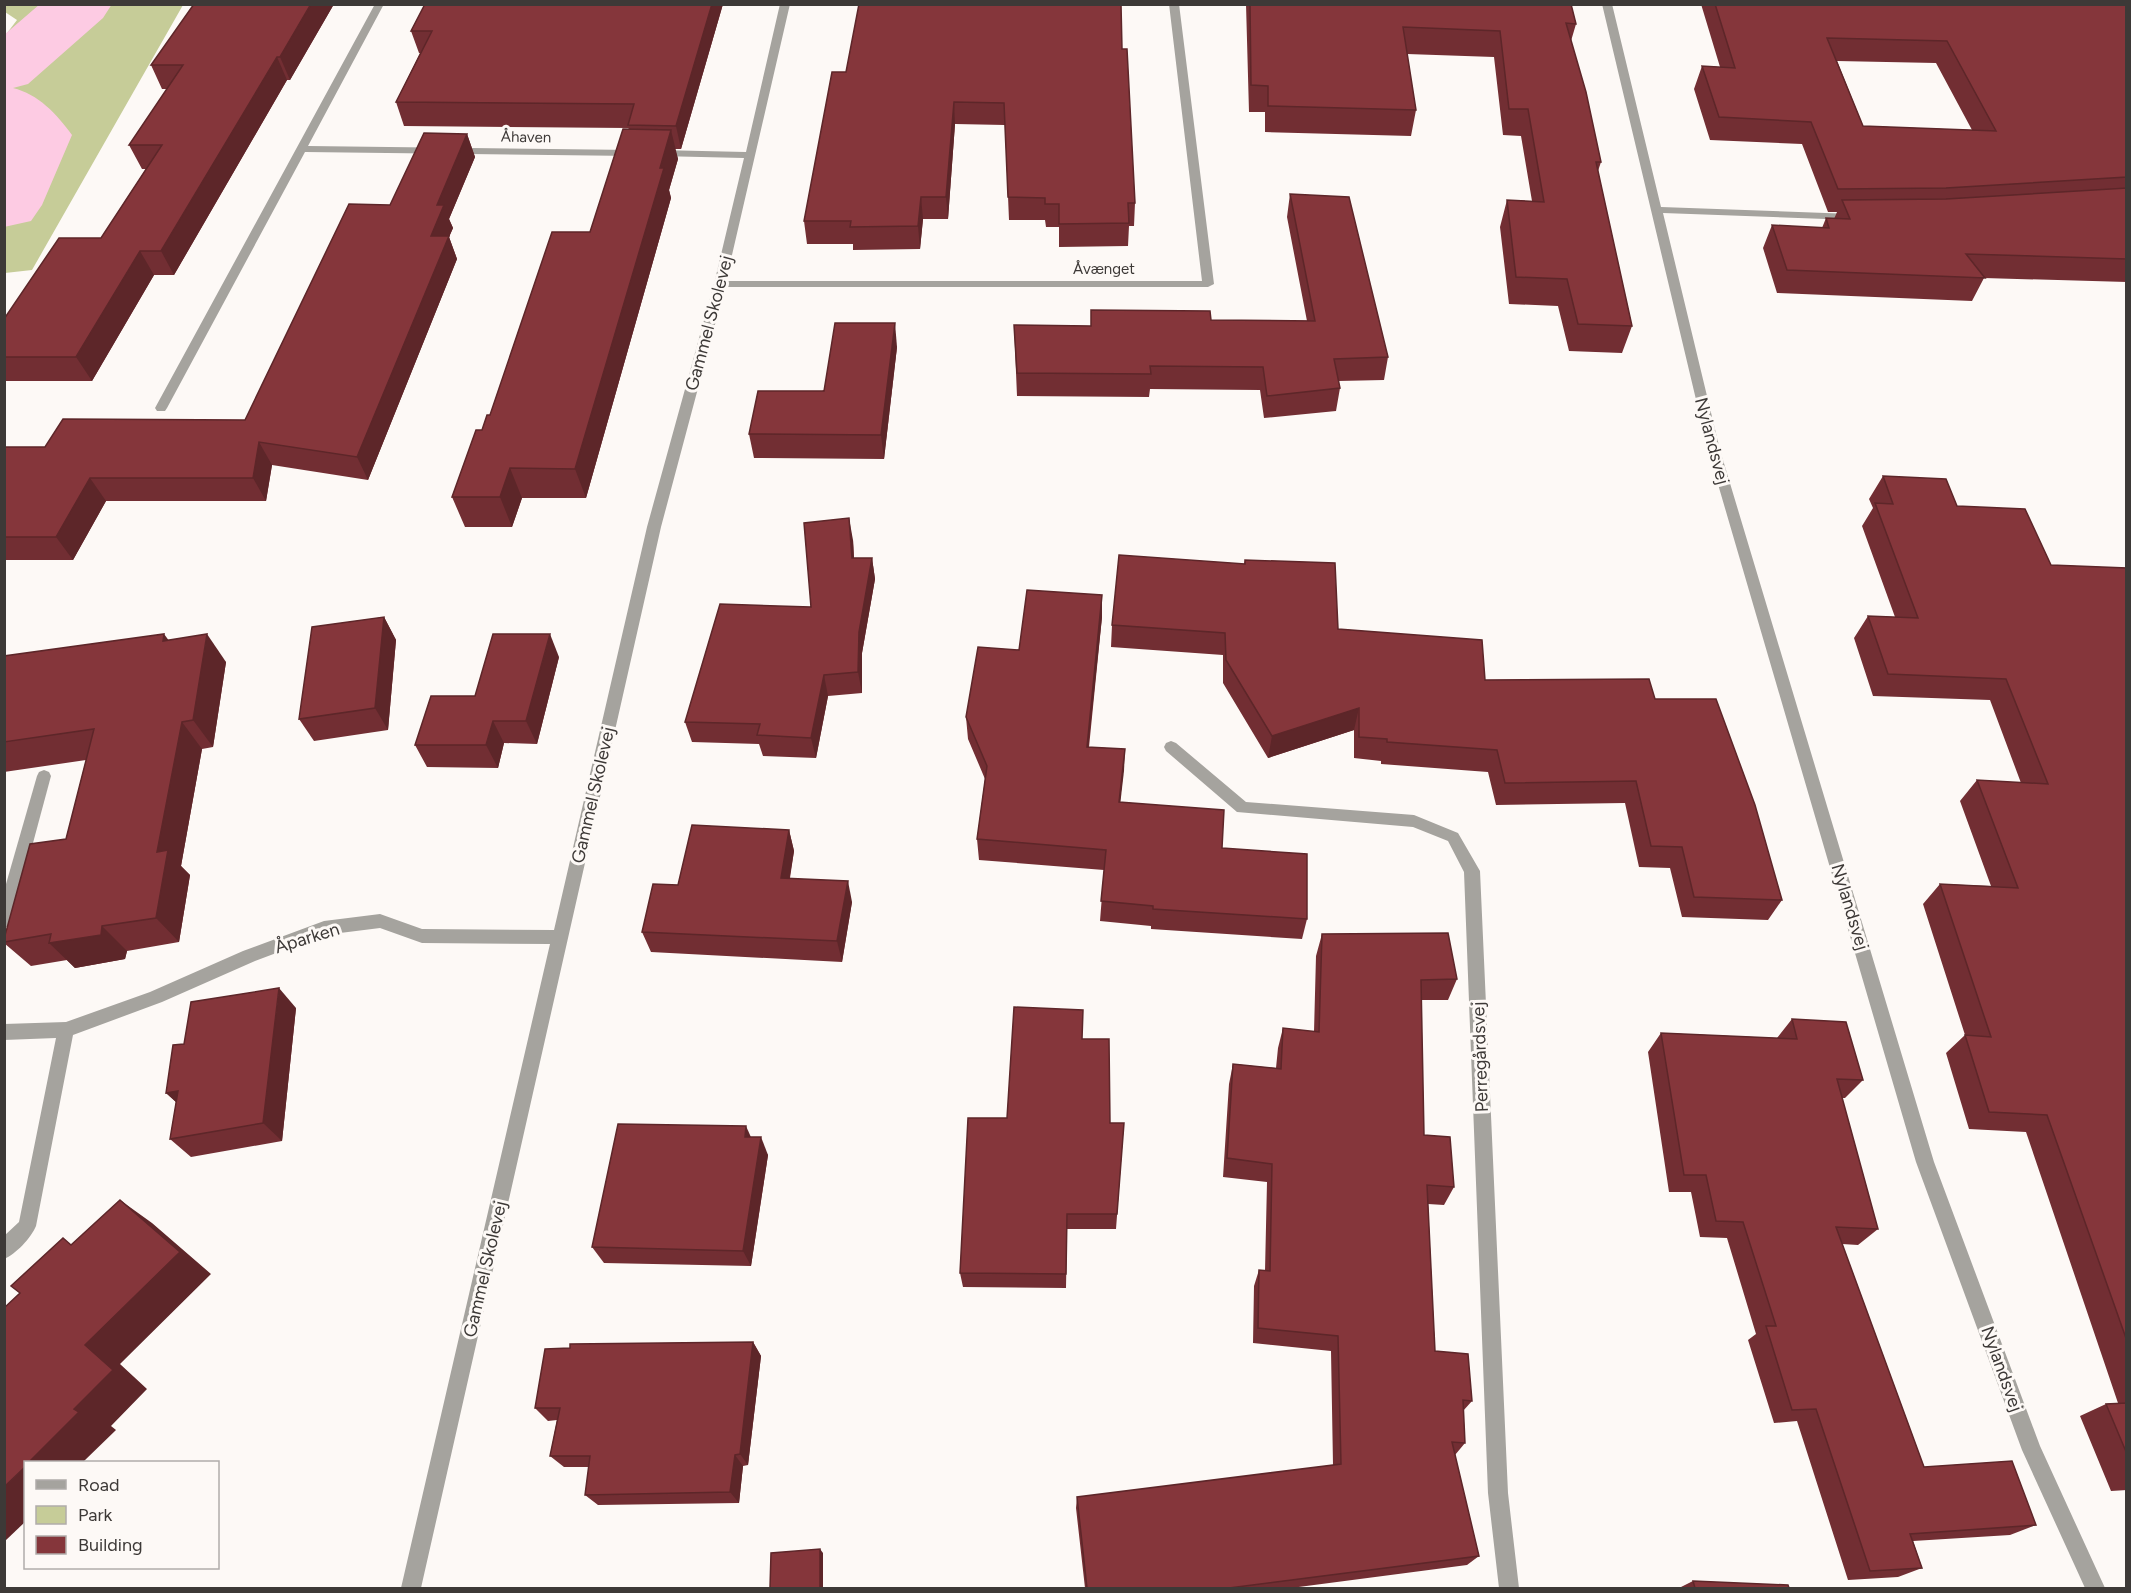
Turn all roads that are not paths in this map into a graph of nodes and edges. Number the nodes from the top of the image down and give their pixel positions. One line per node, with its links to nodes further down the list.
1 (380, 4): 5 (street)
2 (785, 4): 6 (street, Gammel Skolevej)
3 (1174, 4): 9 (street, Åvænget)
4 (1606, 4): 7 (street, Nylandsvej)
5 (301, 149): 6 (street, Åhaven); 10 (street)
6 (750, 155): 9 (street, Gammel Skolevej)
7 (1655, 210): 8 (street); 20 (street, Nylandsvej)
8 (1868, 217)
9 (720, 284): 14 (street, Gammel Skolevej)
10 (161, 408)
11 (1171, 747): 19 (street, Perregårdsvej)
12 (44, 776): 13 (street)
13 (4, 921)
14 (561, 937): 15 (street, Åparken); 18 (street, Gammel Skolevej)
15 (66, 1030): 16 (street, Åparken); 17 (street)
16 (4, 1032)
17 (4, 1250)
18 (411, 1588)
19 (1509, 1588)
20 (2095, 1588)

